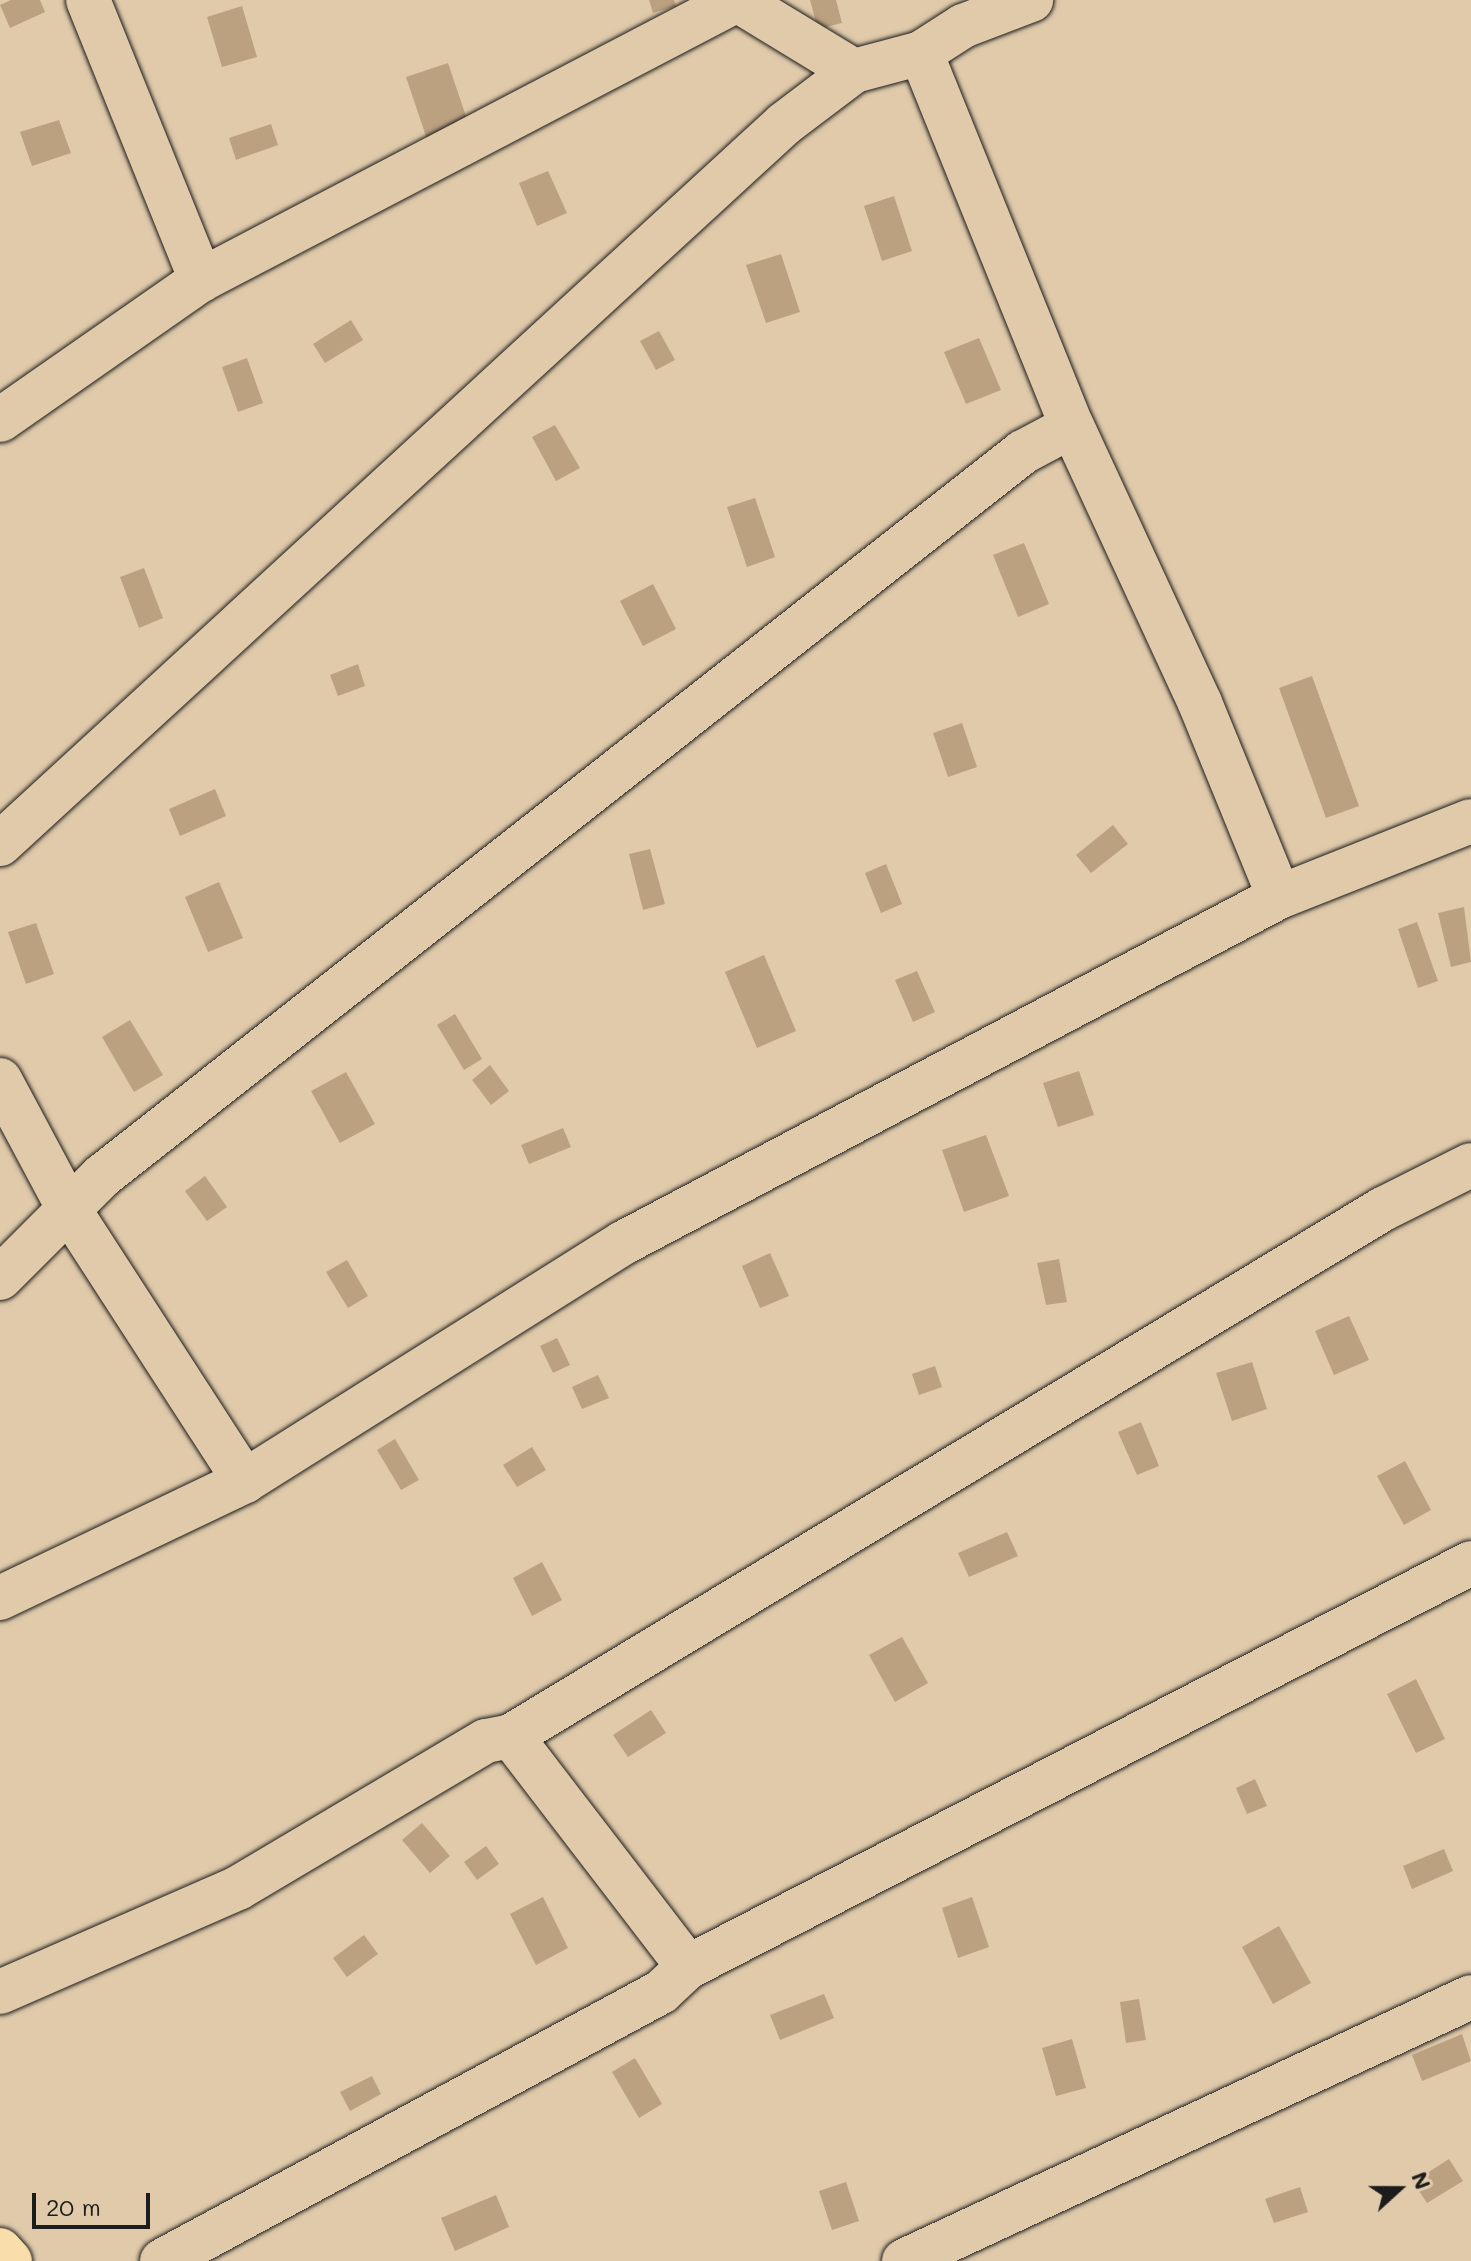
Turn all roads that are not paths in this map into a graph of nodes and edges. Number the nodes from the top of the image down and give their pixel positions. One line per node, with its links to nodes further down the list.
1 (88, 0): 5 (street)
2 (1031, 0): 3 (street)
3 (921, 53): 4 (street); 7 (street)
4 (854, 71): 5 (street); 9 (street)
5 (201, 280): 6 (street)
6 (0, 420)
7 (1072, 426): 10 (street); 13 (street)
8 (1471, 821): 10 (street)
9 (0, 844)
10 (1279, 897): 15 (street)
11 (0, 1080): 13 (street)
12 (1471, 1165): 18 (street)
13 (70, 1211): 14 (street); 15 (street)
14 (0, 1278)
15 (245, 1481): 17 (street)
16 (1471, 1563): 19 (street)
17 (0, 1598)
18 (511, 1736): 19 (street); 20 (street)
19 (688, 1967): 24 (street)
20 (0, 1992)
21 (1471, 1997): 25 (street)
22 (0, 2250): 23 (highway)
23 (10, 2261)
24 (162, 2261)
25 (904, 2261)

